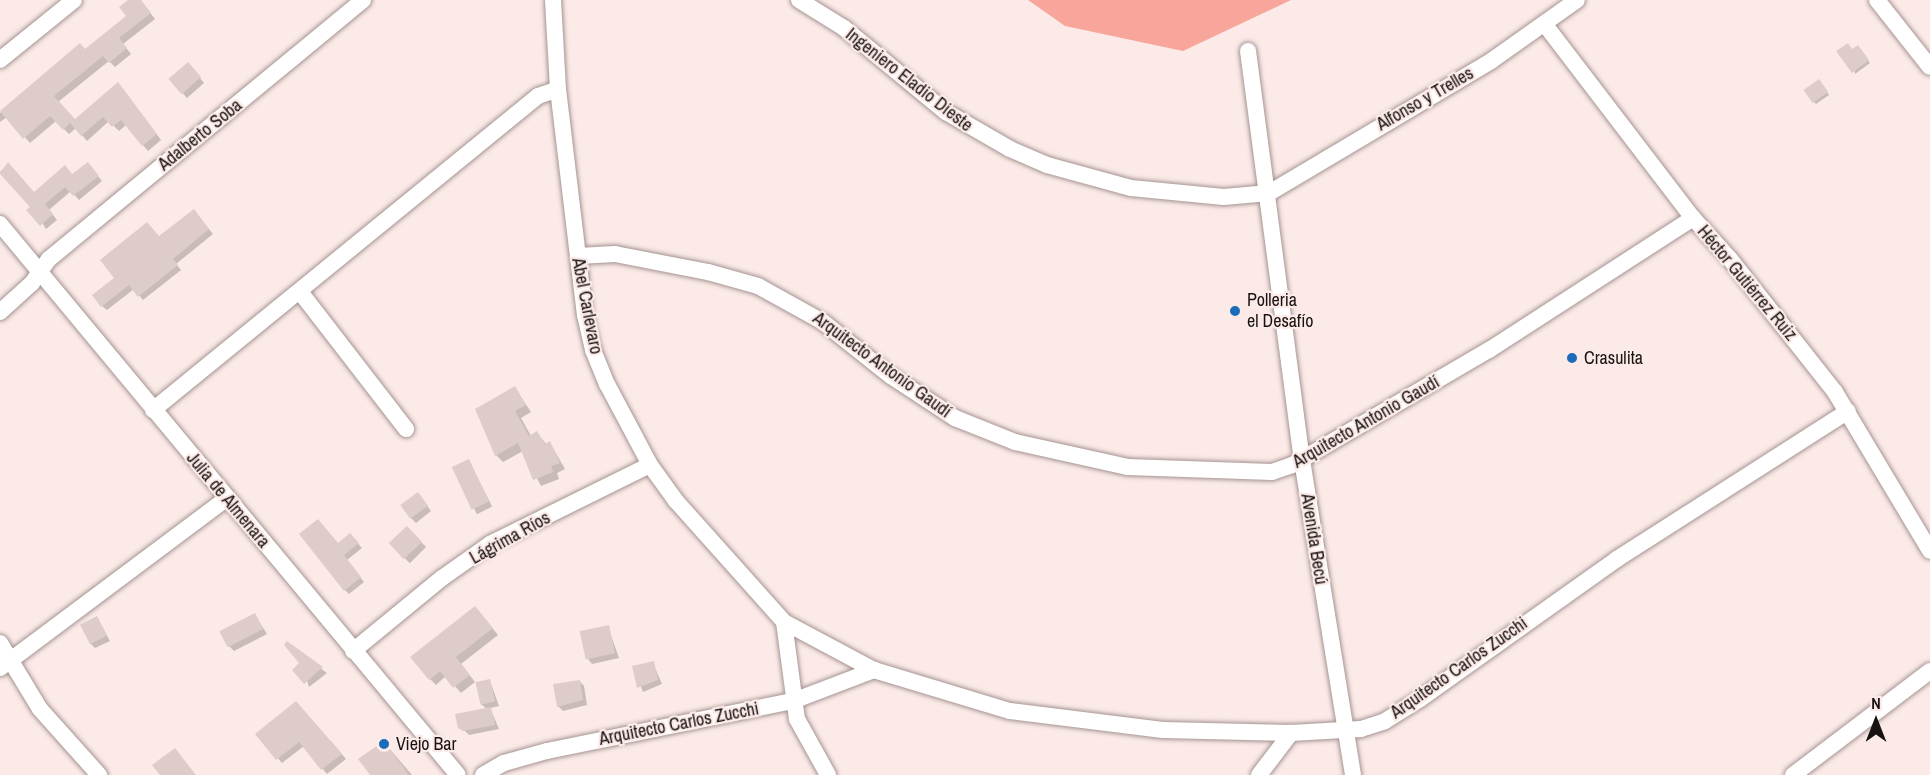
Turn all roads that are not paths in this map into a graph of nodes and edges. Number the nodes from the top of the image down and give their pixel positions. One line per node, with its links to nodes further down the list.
1 (74, 0): 9 (street)
2 (363, 0): 16 (street, Adalberto Soba)
3 (553, 0): 11 (street, Abel Carlevaro)
4 (799, 0): 12 (street, Ingeniero Eladio Dieste)
5 (1578, 0): 7 (street, Alfonso y Trelles)
6 (1877, 0): 10 (street)
7 (1546, 26): 12 (street, Alfonso y Trelles); 13 (street, Héctor Gutiérrez Ruiz)
8 (1248, 51): 12 (street, Avenida Becú)
9 (0, 60)
10 (1930, 67)
11 (558, 89): 15 (street, Abel Carlevaro); 17 (street)
12 (1269, 193): 22 (street, Avenida Becú)
13 (1693, 218): 20 (street, Héctor Gutiérrez Ruiz); 22 (street, Arquitecto Antonio Gaudí)
14 (0, 224): 16 (street, Julia de Almenara)
15 (578, 255): 22 (street, Arquitecto Antonio Gaudí); 23 (street, Abel Carlevaro)
16 (40, 273): 18 (street, Adalberto Soba); 19 (street, Julia de Almenara)
17 (301, 293): 19 (street); 21 (street)
18 (0, 312)
19 (153, 410): 24 (street, Julia de Almenara)
20 (1848, 411): 25 (street, Héctor Gutiérrez Ruiz); 33 (street, Arquitecto Carlos Zucchi)
21 (406, 429)
22 (1302, 460): 33 (street, Avenida Becú)
23 (650, 465): 26 (street, Abel Carlevaro); 28 (street, Lágrima Ríos)
24 (227, 498): 28 (street, Julia de Almenara); 29 (street)
25 (1930, 551)
26 (784, 622): 30 (street, Arquitecto Carlos Zucchi); 32 (street)
27 (0, 643): 29 (street)
28 (354, 651): 36 (street, Julia de Almenara)
29 (5, 665): 35 (street)
30 (874, 670): 32 (street, Arquitecto Carlos Zucchi); 34 (street, Arquitecto Carlos Zucchi)
31 (1930, 671): 41 (street)
32 (793, 701): 37 (street, Arquitecto Carlos Zucchi); 38 (street)
33 (1344, 730): 34 (street, Arquitecto Carlos Zucchi); 40 (street, Avenida Becú)
34 (1291, 733): 39 (street)
35 (99, 775)
36 (458, 775)
37 (483, 775)
38 (828, 775)
39 (1259, 775)
40 (1353, 775)
41 (1793, 775)

